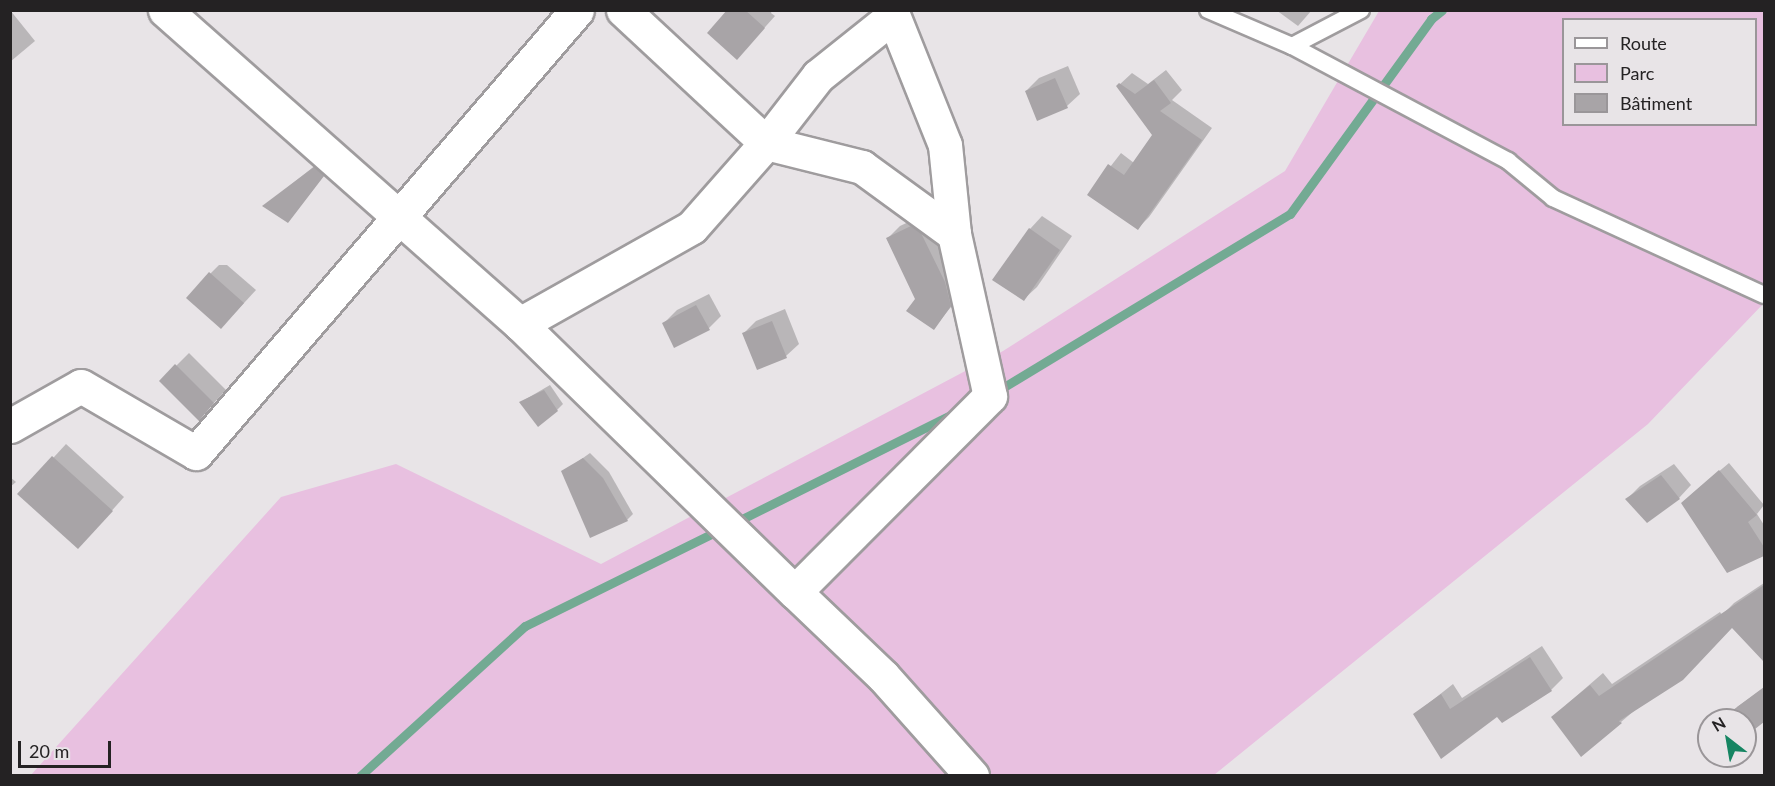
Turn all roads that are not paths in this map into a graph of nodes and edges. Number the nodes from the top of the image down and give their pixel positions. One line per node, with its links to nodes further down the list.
1 (165, 10): 9 (street)
2 (577, 10): 9 (street)
3 (623, 10): 8 (street)
4 (1208, 10): 7 (lane)
5 (1360, 10): 7 (lane)
6 (892, 14): 8 (street); 10 (street)
7 (1292, 46): 11 (lane)
8 (766, 143): 10 (street); 12 (street)
9 (400, 216): 12 (street); 13 (street)
10 (954, 234): 14 (street)
11 (1764, 295)
12 (520, 324): 14 (street)
13 (10, 426)
14 (795, 592): 15 (street)
15 (972, 776)

